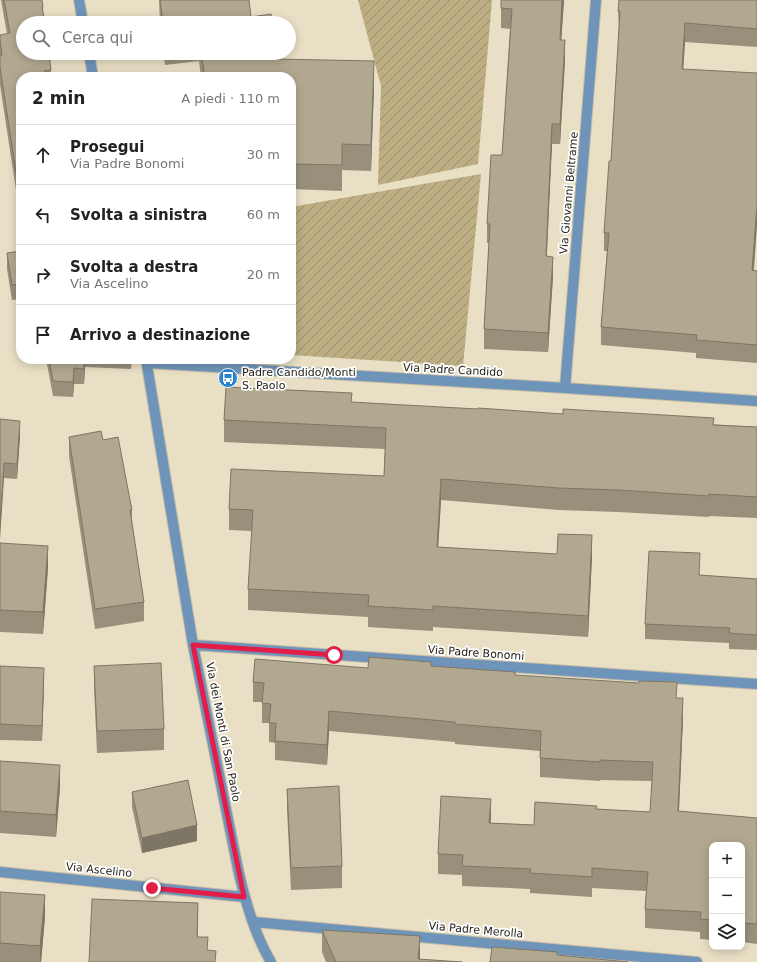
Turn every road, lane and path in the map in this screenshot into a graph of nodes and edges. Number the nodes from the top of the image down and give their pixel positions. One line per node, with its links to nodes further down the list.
1 (79, 0): 3 (street)
2 (596, 0): 8 (street, Via Giovanni Beltrame)
3 (82, 16)
4 (90, 60): 5 (street)
5 (92, 72)
6 (147, 364): 10 (street, Via dei Monti di San Paolo)
7 (193, 364): 8 (street, Via Padre Candido)
8 (565, 388): 9 (street, Via Padre Candido)
9 (757, 401)
10 (193, 645): 11 (street, Via Padre Bonomi); 13 (street, Via dei Monti di San Paolo)
11 (757, 684)
12 (0, 872): 13 (street, Via Ascelino)
13 (244, 897): 14 (street, Via dei Monti di San Paolo)
14 (253, 922): 15 (street, Via dei Monti di San Paolo); 16 (street, Via Padre Merolla)
15 (271, 962)
16 (697, 962)

